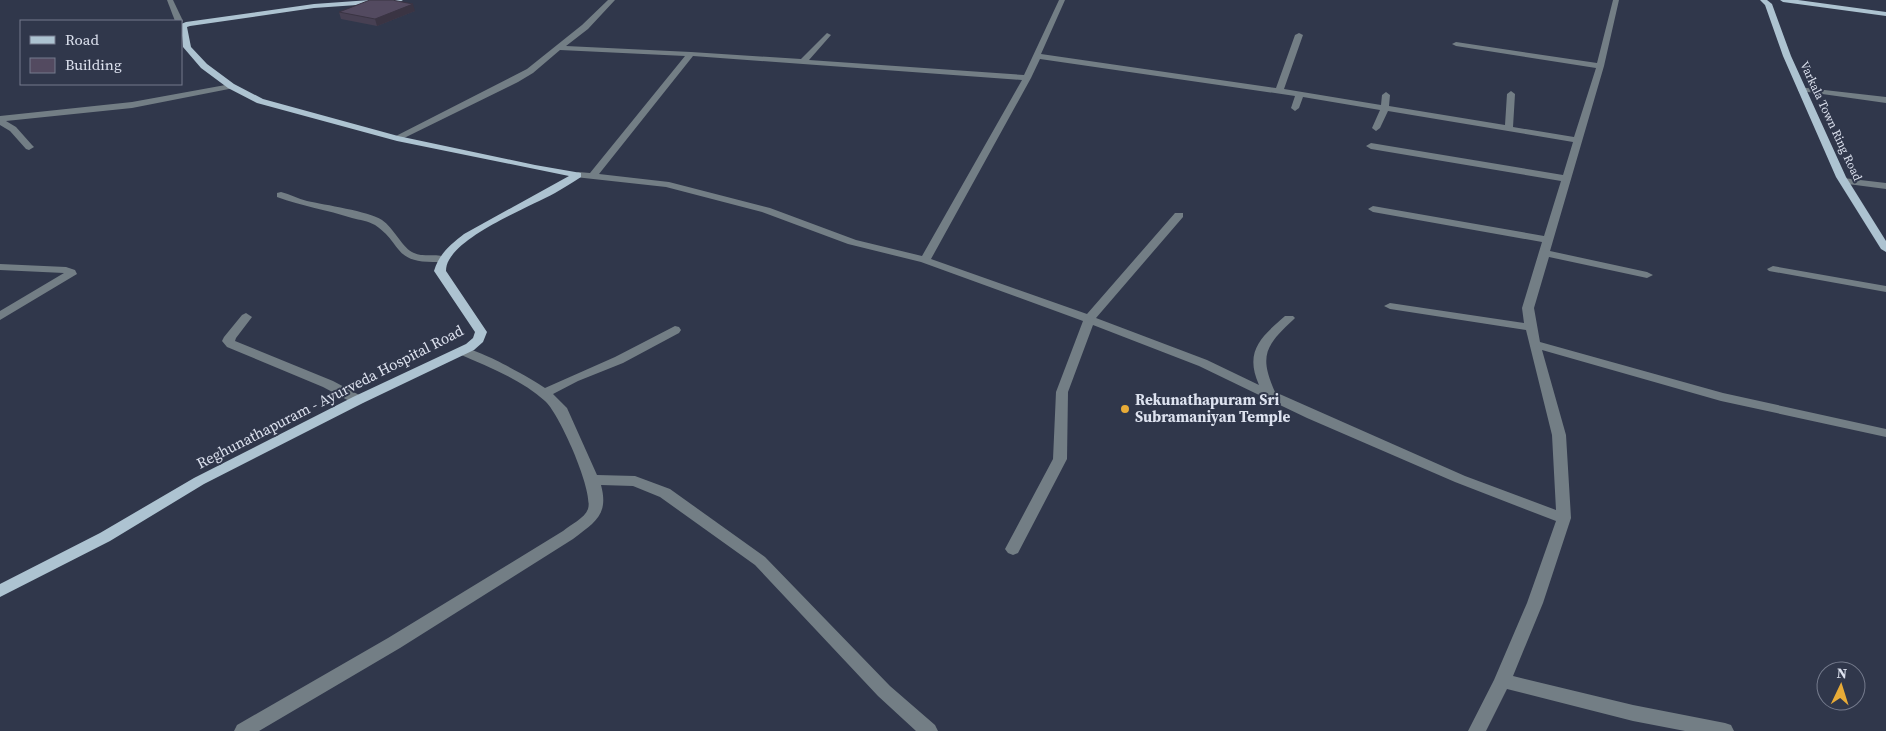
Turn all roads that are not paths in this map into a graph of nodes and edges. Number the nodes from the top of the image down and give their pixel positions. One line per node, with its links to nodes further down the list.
1 (170, 0): 9 (street)
2 (400, 0): 10 (main road)
3 (612, 0): 14 (street)
4 (1062, 0): 16 (street)
5 (1616, 0): 18 (street)
6 (1763, 0): 21 (main road, Varkala Town Ring Road)
7 (1783, 0): 8 (main road)
8 (1886, 14)
9 (180, 20)
10 (182, 23): 20 (main road)
11 (827, 35): 17 (street)
12 (1299, 35): 22 (street)
13 (1456, 44): 18 (street)
14 (558, 48): 15 (street); 32 (street)
15 (691, 54): 17 (street); 37 (street)
16 (1036, 56): 19 (street); 22 (street)
17 (803, 62): 19 (street)
18 (1600, 66): 33 (street)
19 (1027, 78): 48 (street)
20 (230, 86): 29 (street); 32 (main road)
21 (1801, 89): 26 (street); 39 (main road, Varkala Town Ring Road)
22 (1279, 91): 24 (street)
23 (1510, 94): 31 (street)
24 (1300, 95): 27 (street); 28 (street)
25 (1386, 95): 28 (street)
26 (1886, 100)
27 (1295, 108)
28 (1385, 109): 30 (street); 31 (street)
29 (0, 120): 35 (street)
30 (1376, 128)
31 (1509, 128): 33 (street)
32 (397, 138): 36 (main road)
33 (1579, 140): 38 (street)
34 (1371, 146): 38 (street)
35 (29, 147)
36 (578, 175): 37 (street); 47 (main road)
37 (592, 177): 48 (street)
38 (1567, 179): 44 (street)
39 (1843, 181): 40 (street); 45 (main road, Varkala Town Ring Road)
40 (1886, 186)
41 (281, 195): 47 (street)
42 (1373, 209): 44 (street)
43 (1179, 215): 57 (street)
44 (1549, 240): 46 (street)
45 (1886, 248)
46 (1545, 253): 51 (street); 58 (street)
47 (442, 259): 61 (main road, Reghunathapuram - Ayurveda Hospital Road)
48 (925, 260): 57 (street)
49 (0, 267): 54 (street)
50 (1773, 269): 52 (street)
51 (1647, 275)
52 (1886, 289)
53 (1390, 306): 58 (street)
54 (0, 316)
55 (246, 316): 64 (street)
56 (1289, 318): 63 (street)
57 (1089, 319): 63 (street); 68 (street)
58 (1530, 327): 60 (street)
59 (675, 330): 62 (street)
60 (1535, 344): 65 (street); 67 (street)
61 (463, 351): 62 (street); 64 (main road, Reghunathapuram - Ayurveda Hospital Road)
62 (544, 393): 66 (street)
63 (1270, 395): 67 (street)
64 (358, 400): 69 (main road, Reghunathapuram - Ayurveda Hospital Road)
65 (1886, 434)
66 (592, 480): 71 (street); 72 (street)
67 (1564, 518): 70 (street)
68 (1013, 549)
69 (0, 591)
70 (1502, 681): 73 (street); 74 (street)
71 (243, 731)
72 (929, 731)
73 (1477, 731)
74 (1726, 731)

